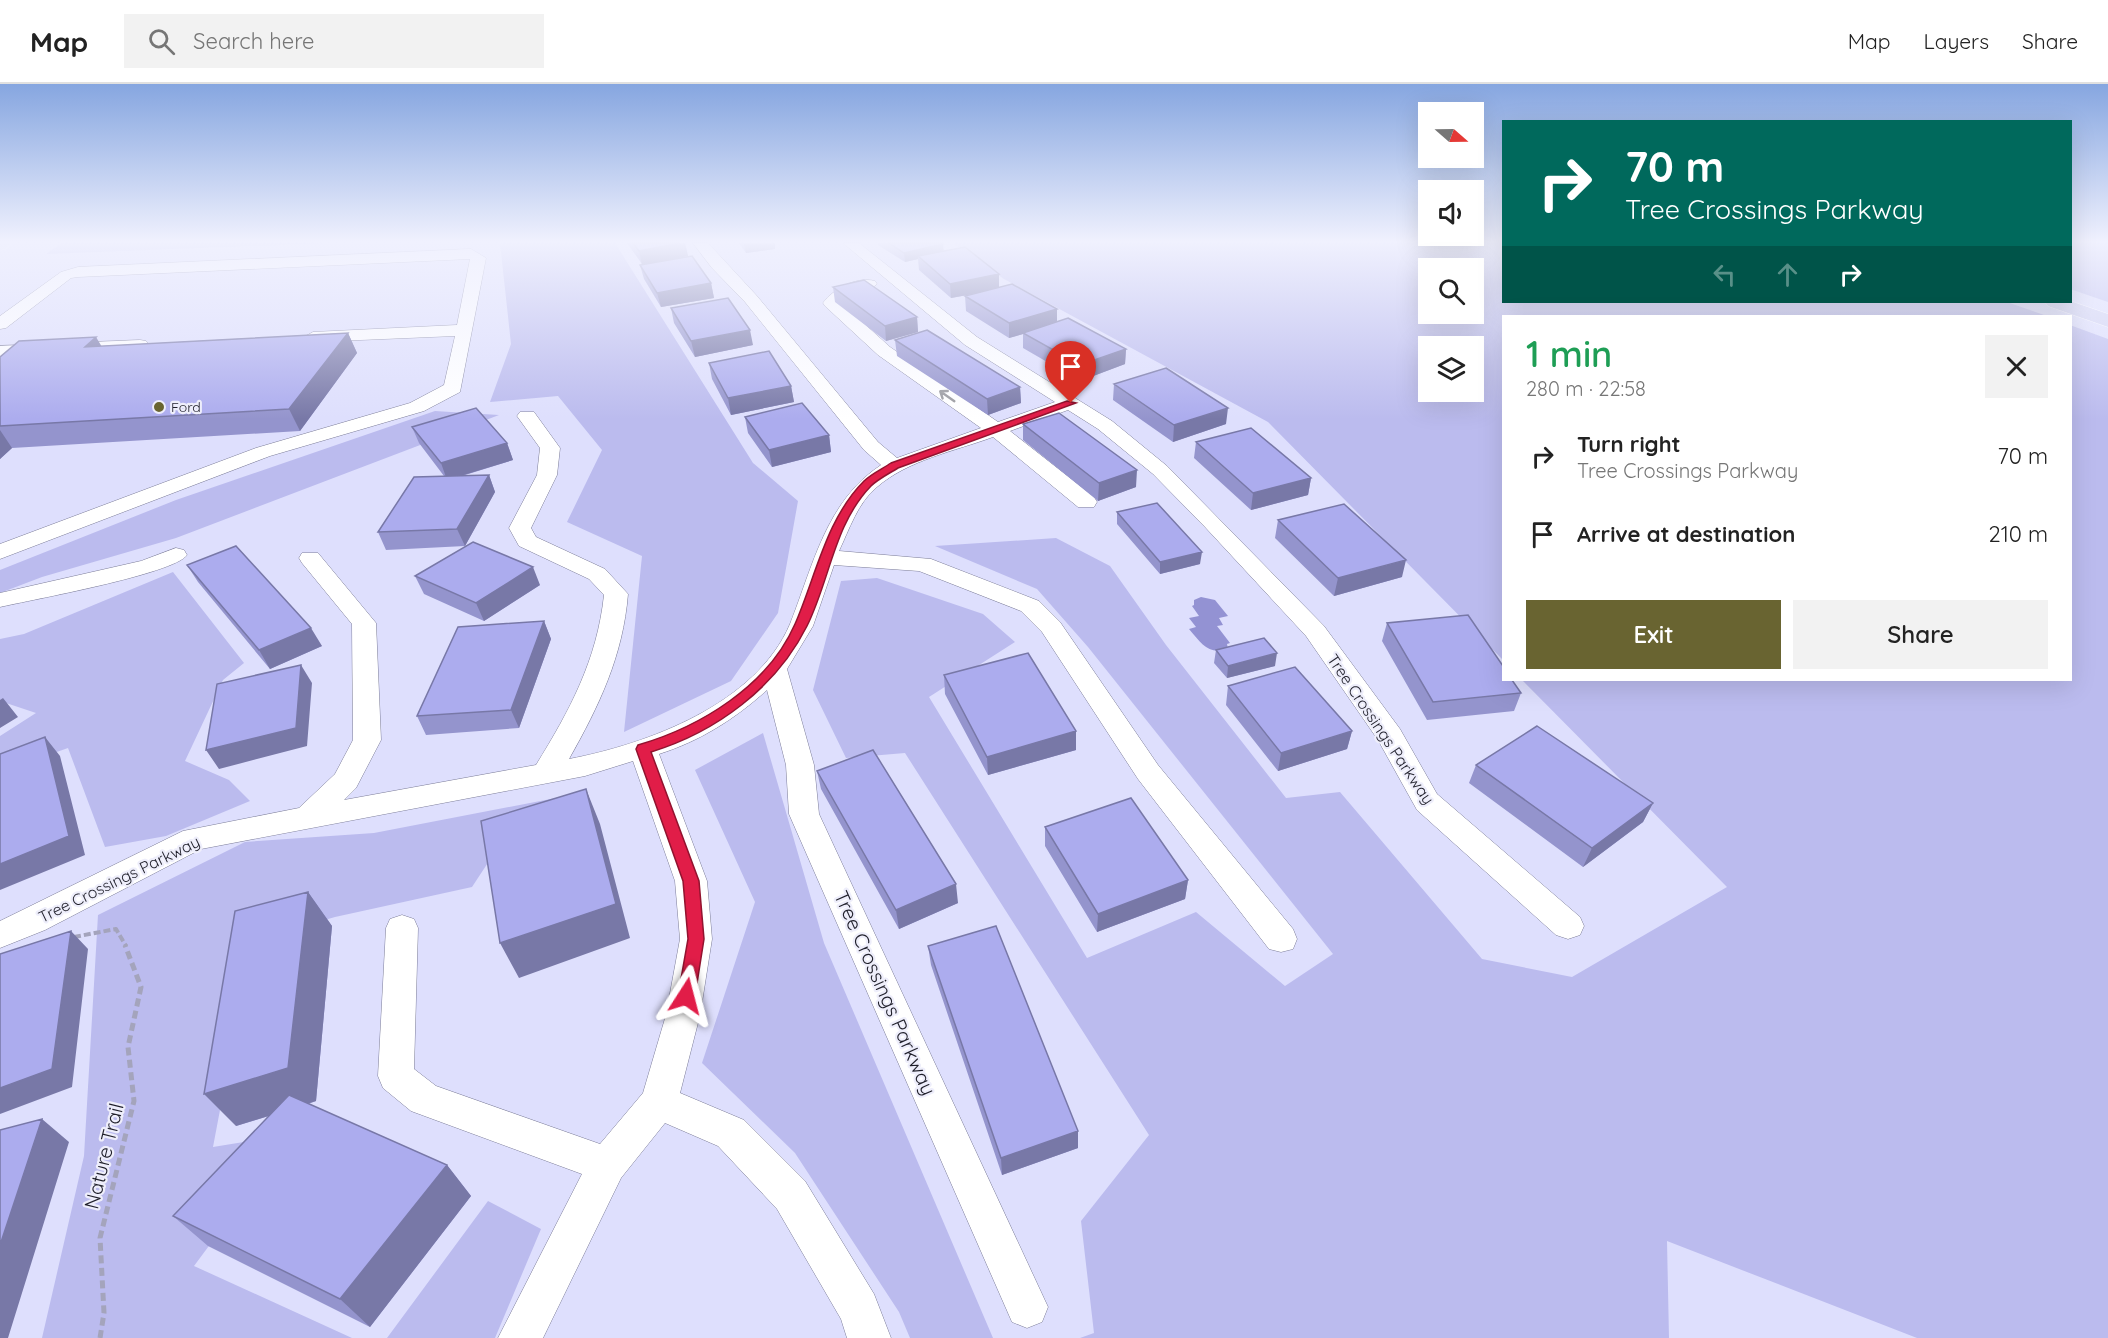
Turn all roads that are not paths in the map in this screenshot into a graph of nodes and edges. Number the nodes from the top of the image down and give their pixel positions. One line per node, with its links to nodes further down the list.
1 (30, 302): 8 (street)
2 (470, 302): 9 (street)
3 (753, 302): 16 (street)
4 (832, 302): 15 (street, one-way to 4)
5 (921, 302): 13 (street, Tree Crossings Parkway)
6 (2058, 303): 7 (highway)
7 (2108, 321)
8 (0, 324)
9 (464, 330): 10 (street); 18 (street)
10 (300, 338)
11 (159, 344): 12 (street)
12 (0, 351)
13 (1071, 403): 15 (street, Tree Crossings Parkway); 27 (street, Tree Crossings Parkway)
14 (527, 416): 25 (street)
15 (995, 429): 16 (street, Tree Crossings Parkway); 17 (street)
16 (894, 466): 21 (street, Tree Crossings Parkway)
17 (1086, 502)
18 (0, 552)
19 (176, 555): 22 (street)
20 (310, 558): 26 (street)
21 (825, 558): 23 (street, Tree Crossings Parkway); 30 (street)
22 (0, 600)
23 (774, 669): 24 (street, Tree Crossings Parkway); 33 (street, Tree Crossings Parkway)
24 (643, 749): 25 (street, Tree Crossings Parkway); 31 (street)
25 (546, 773): 26 (street, Tree Crossings Parkway)
26 (310, 816): 29 (street, Tree Crossings Parkway)
27 (1568, 926)
28 (402, 928): 32 (street)
29 (0, 935)
30 (1281, 939)
31 (659, 1102): 32 (street); 35 (street)
32 (607, 1165): 34 (street)
33 (1027, 1307)
34 (519, 1338)
35 (869, 1338)

